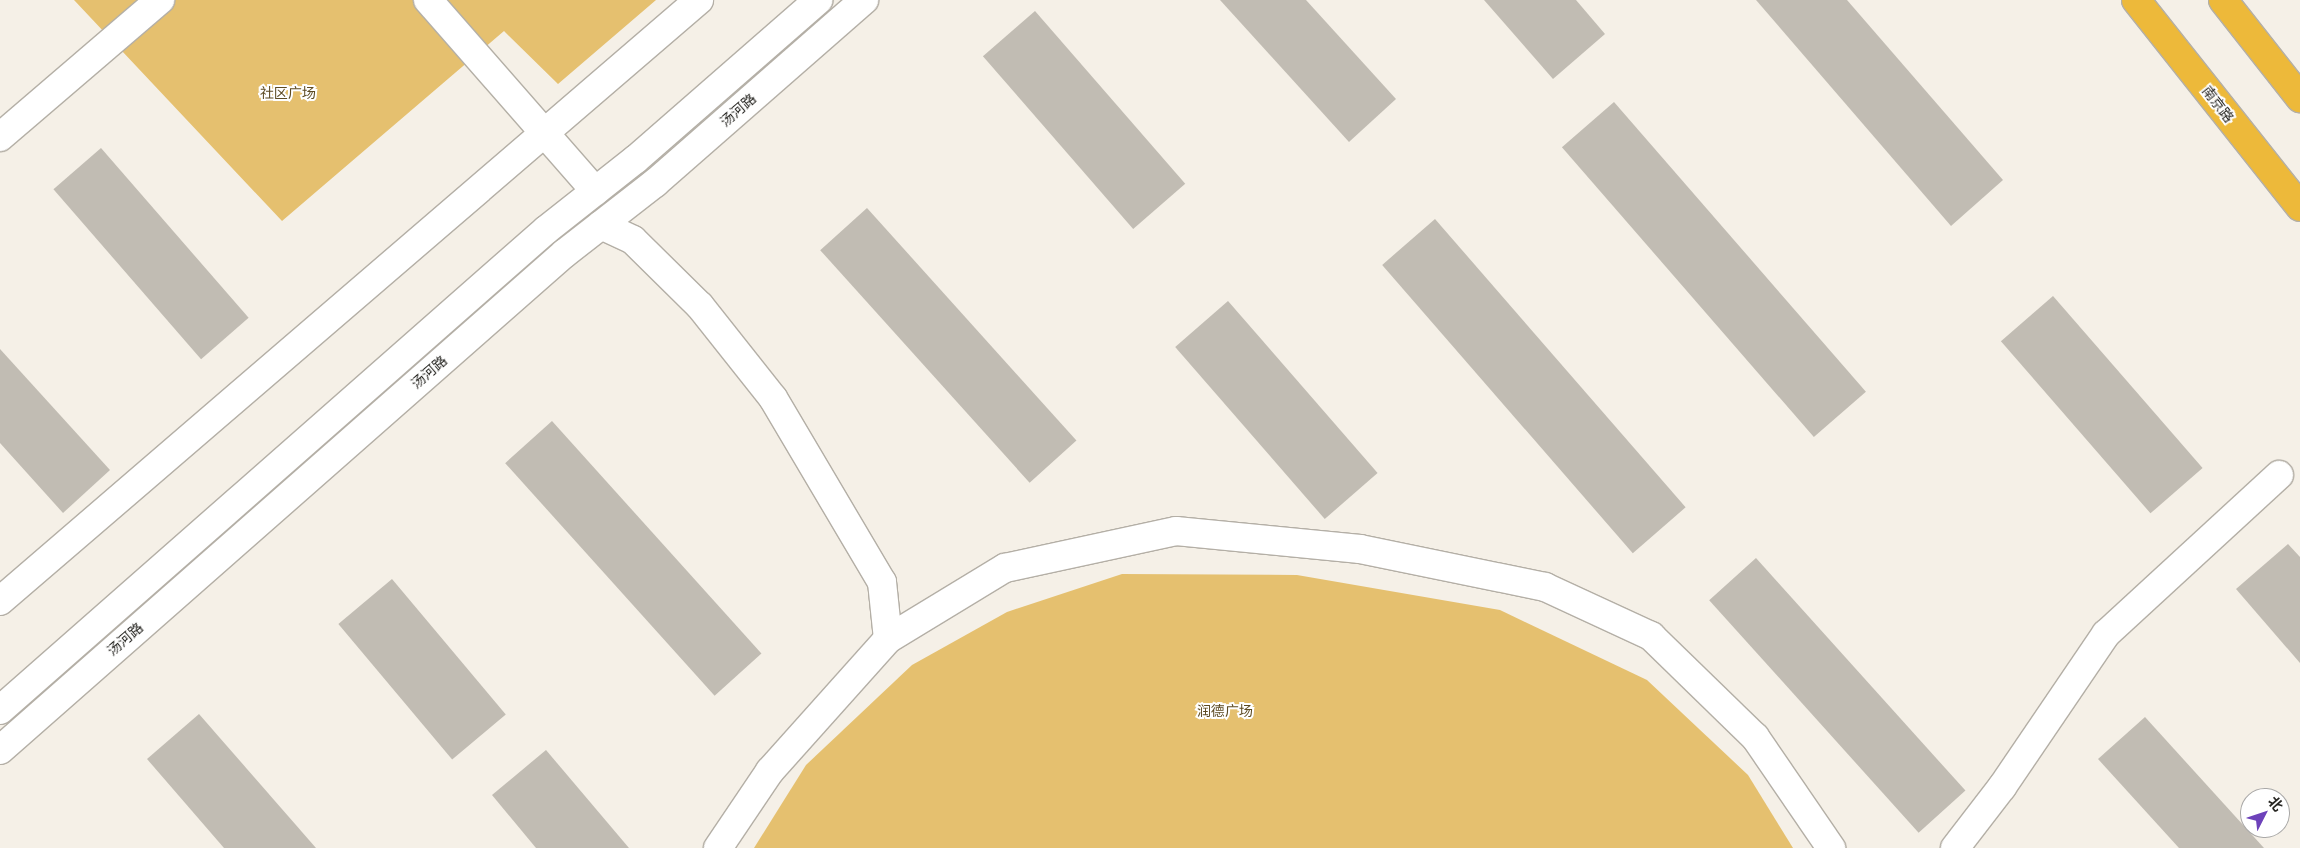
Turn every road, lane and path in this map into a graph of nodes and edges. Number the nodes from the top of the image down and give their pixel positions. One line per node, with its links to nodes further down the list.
1 (160, 0): 10 (street)
2 (428, 0): 9 (street)
3 (698, 0): 9 (street)
4 (818, 0): 11 (street)
5 (864, 0): 13 (street, 汤河路)
6 (2136, 0): 12 (highway, 南京路)
7 (2223, 0): 8 (highway)
8 (2300, 98)
9 (544, 134): 11 (street); 15 (street)
10 (0, 137)
11 (595, 192): 17 (street)
12 (2300, 208)
13 (601, 225): 16 (street); 18 (street, 汤河路)
14 (2280, 475): 21 (street)
15 (0, 601)
16 (888, 639): 19 (street); 20 (street)
17 (0, 710)
18 (0, 750)
19 (718, 848)
20 (1830, 848)
21 (1955, 848)

